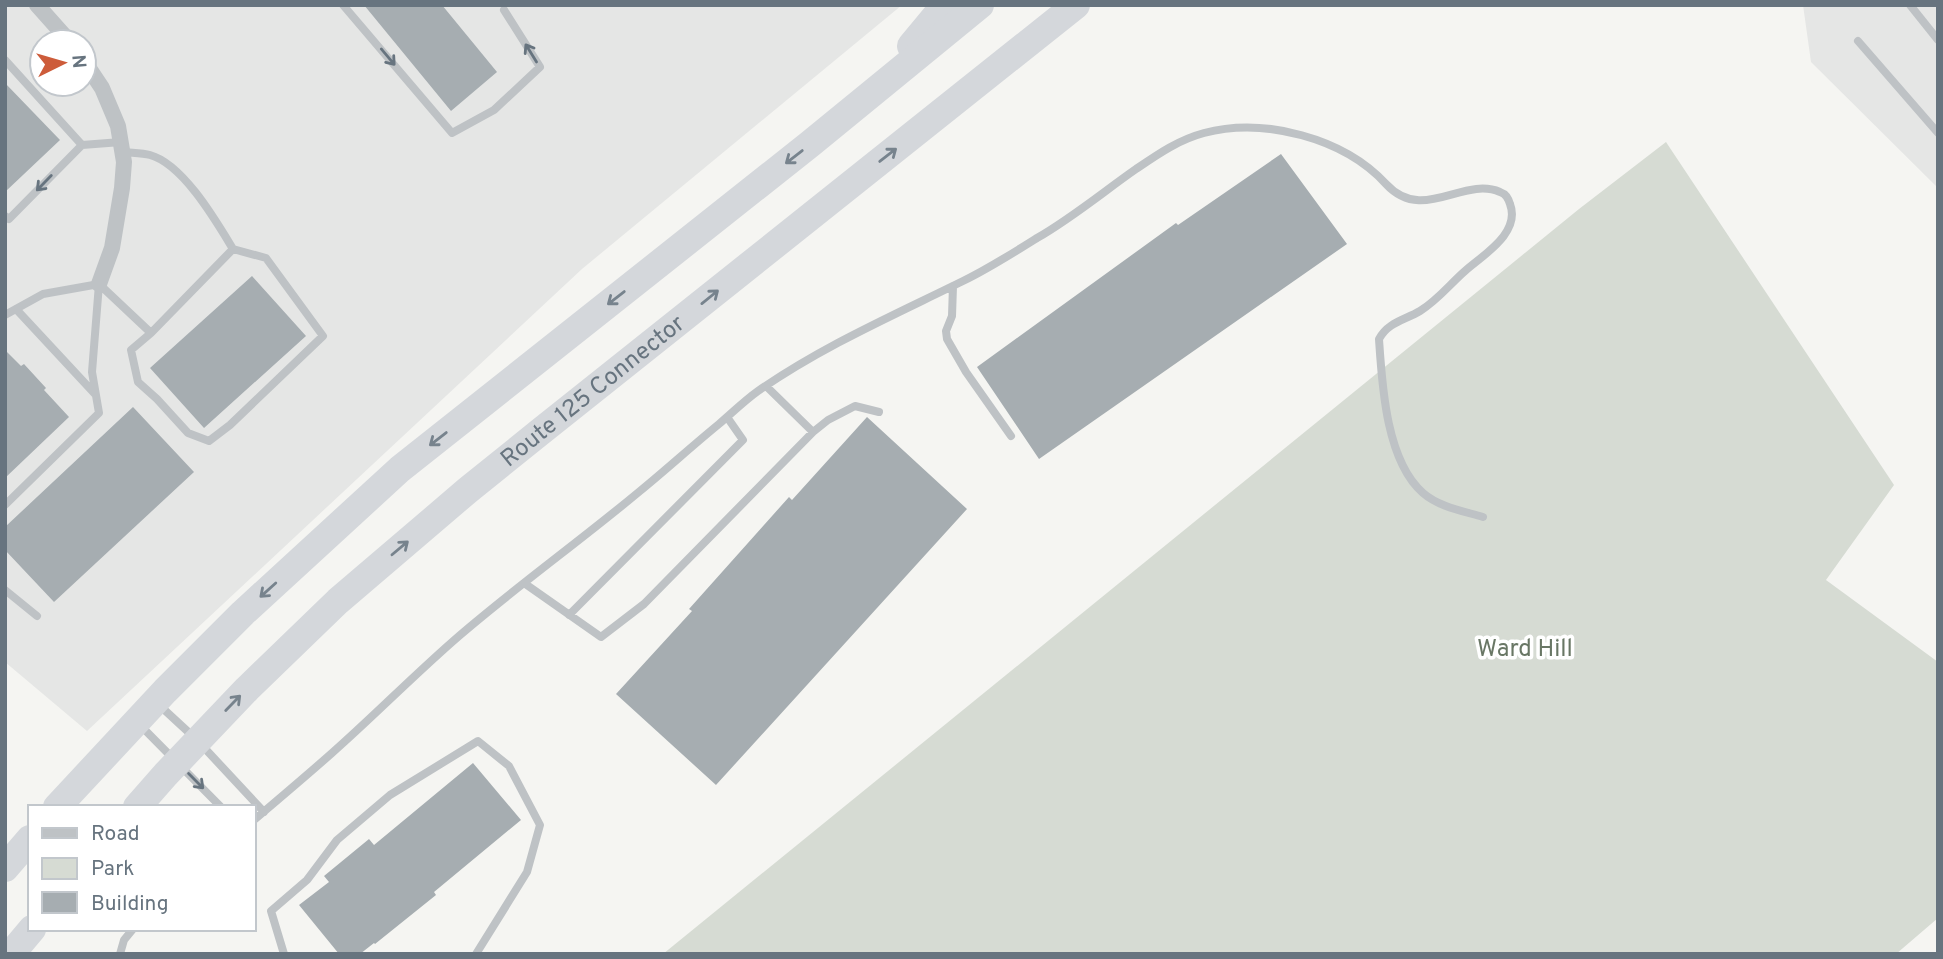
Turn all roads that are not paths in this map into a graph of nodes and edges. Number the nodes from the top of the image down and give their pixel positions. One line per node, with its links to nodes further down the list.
1 (37, 5): 9 (street)
2 (344, 5): 8 (lane, one-way to 8)
3 (945, 5): 15 (highway)
4 (980, 5): 15 (highway)
5 (1076, 5): 10 (highway, Route 125 Connector)
6 (1094, 5): 10 (highway)
7 (1910, 5): 11 (lane)
8 (504, 7)
9 (58, 28)
10 (1047, 29): 40 (highway, Route 125 Connector, one-way to 10)
11 (1938, 40)
12 (1858, 41): 16 (lane)
13 (5, 60): 17 (lane)
14 (98, 82): 18 (street)
15 (866, 98): 38 (highway, one-way to 38)
16 (1938, 133)
17 (82, 145): 18 (lane); 19 (lane, one-way to 19)
18 (122, 147): 20 (lane); 21 (street)
19 (5, 216)
20 (233, 249): 25 (lane); 25 (lane)
21 (99, 284): 23 (lane); 25 (lane); 27 (lane)
22 (953, 286): 26 (lane); 31 (lane); 33 (lane)
23 (16, 309): 24 (lane); 27 (lane)
24 (5, 315)
25 (151, 332)
26 (766, 386): 29 (lane); 30 (lane)
27 (96, 395): 32 (lane)
28 (879, 412): 30 (lane)
29 (727, 417): 34 (lane); 36 (lane)
30 (813, 432): 36 (lane)
31 (1010, 436)
32 (5, 505)
33 (1483, 517)
34 (524, 583): 36 (lane); 45 (lane)
35 (5, 590): 37 (lane)
36 (569, 615)
37 (37, 617)
38 (155, 701): 39 (highway); 40 (lane)
39 (136, 722): 41 (lane); 42 (highway)
40 (197, 740): 41 (highway, Route 125 Connector); 45 (lane)
41 (177, 762): 43 (highway, Route 125 Connector); 44 (lane, one-way to 44)
42 (59, 805)
43 (139, 805)
44 (219, 805)
45 (264, 812): 46 (lane)
46 (256, 819)
47 (28, 841): 48 (highway)
48 (5, 867)
49 (30, 931): 51 (highway)
50 (131, 931): 52 (lane)
51 (11, 954)
52 (120, 954)
53 (284, 954): 54 (lane)
54 (476, 954)

